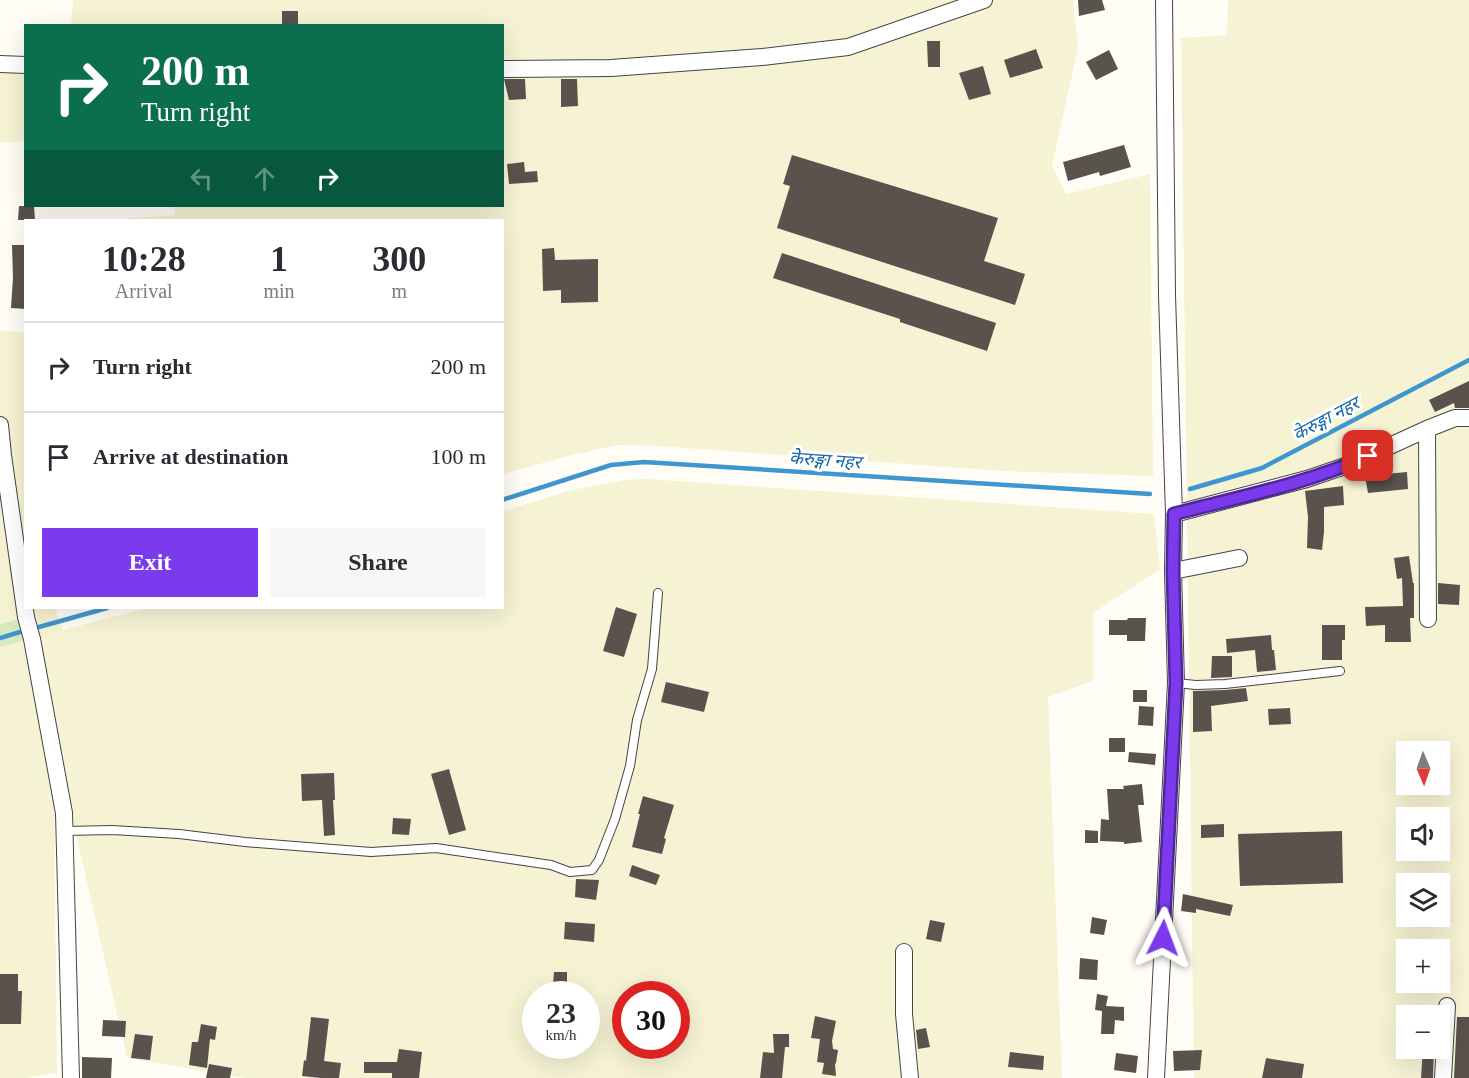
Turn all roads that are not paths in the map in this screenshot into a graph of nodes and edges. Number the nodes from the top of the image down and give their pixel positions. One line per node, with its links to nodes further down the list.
1 (984, 0): 5 (street)
2 (1164, 0): 10 (street)
3 (0, 64): 4 (street)
4 (24, 65)
5 (504, 69)
6 (1469, 418): 8 (street)
7 (0, 425): 9 (street)
8 (1426, 429): 10 (street); 16 (street)
9 (5, 503): 14 (street)
10 (1174, 514): 12 (street)
11 (1239, 558): 12 (street)
12 (1173, 571): 18 (street)
13 (658, 593): 19 (lane)
14 (24, 606)
15 (25, 609): 19 (street)
16 (1428, 620)
17 (1340, 670): 18 (lane)
18 (1176, 683): 24 (street)
19 (64, 831): 22 (street)
20 (904, 952): 23 (street)
21 (1444, 1059): 25 (street)
22 (71, 1078)
23 (910, 1078)
24 (1156, 1078)
25 (1443, 1078)

